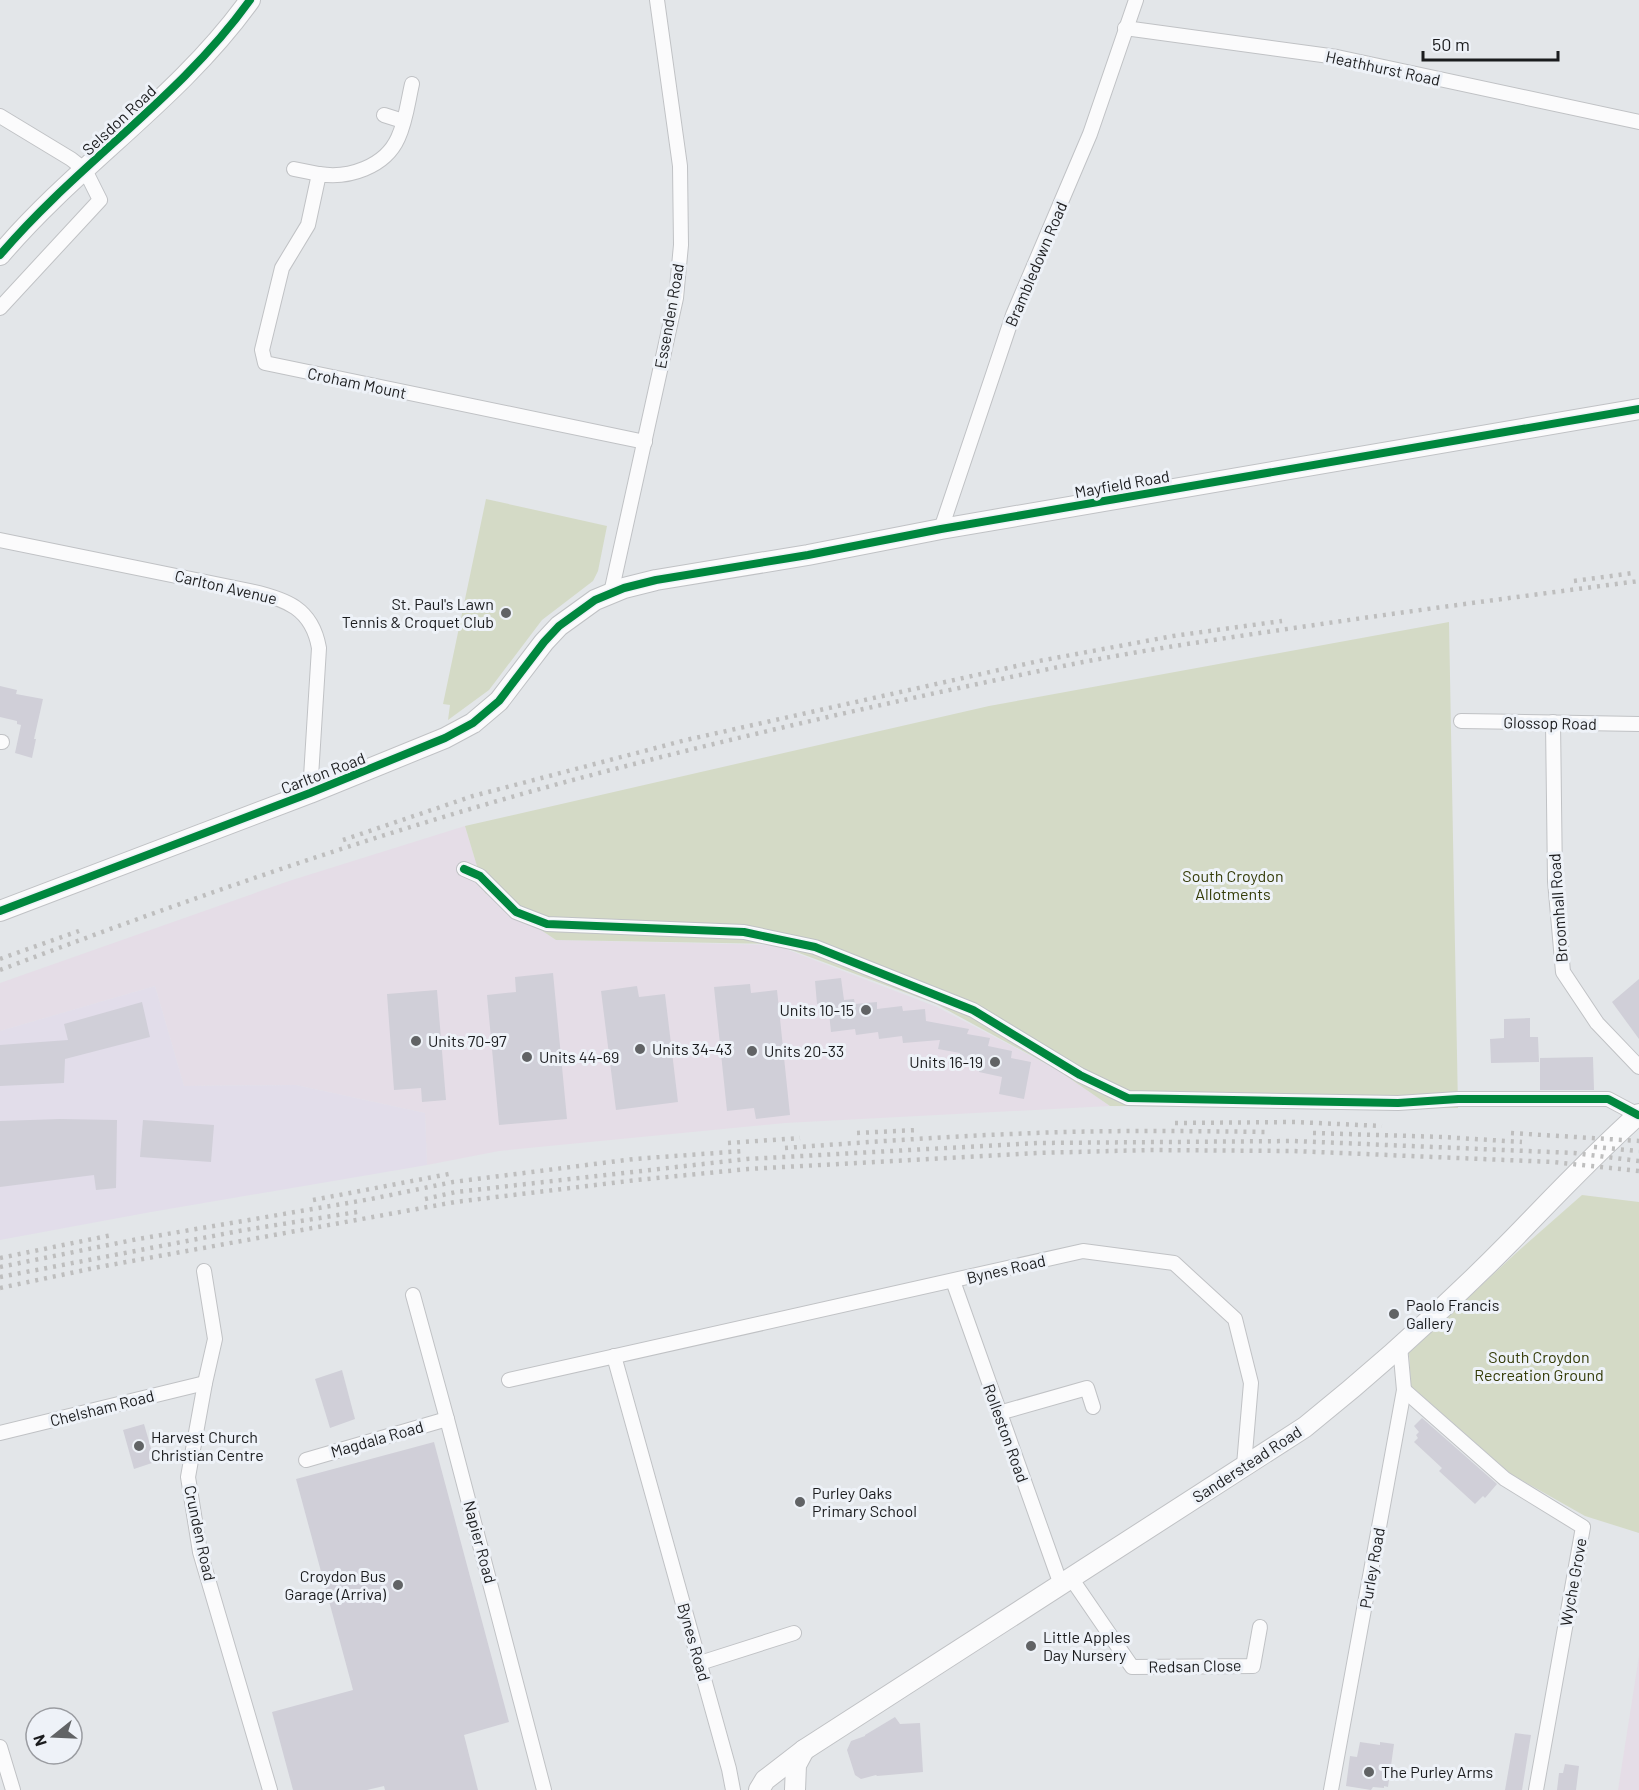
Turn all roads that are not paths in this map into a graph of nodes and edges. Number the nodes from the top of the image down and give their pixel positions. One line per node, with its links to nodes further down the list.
1 (250, 0): 11 (street, Selsdon Road)
2 (657, 0): 16 (street, Essenden Road)
3 (1136, 0): 4 (street, Brambledown Road)
4 (1125, 28): 9 (street, Heathhurst Road); 17 (street, Brambledown Road)
5 (412, 84): 8 (street)
6 (384, 115): 8 (street)
7 (0, 116): 11 (street)
8 (403, 121): 12 (street)
9 (1639, 122)
10 (294, 169): 12 (street)
11 (85, 170): 13 (street, Selsdon Road); 14 (street, Selsdon Road)
12 (318, 174): 16 (street, Croham Mount)
13 (0, 255)
14 (0, 308)
15 (1639, 409): 17 (street, Mayfield Road)
16 (645, 442): 19 (street, Essenden Road)
17 (941, 529): 19 (street, Mayfield Road)
18 (0, 540): 23 (street, Carlton Avenue)
19 (611, 593): 23 (street, Carlton Road)
20 (1461, 721): 21 (street, Glossop Road)
21 (1553, 722): 22 (street, Glossop Road); 26 (street, Broomhall Road)
22 (1639, 724)
23 (310, 793): 25 (street, Carlton Road)
24 (464, 869): 27 (street)
25 (0, 911)
26 (1639, 1067)
27 (1639, 1114): 31 (street, Sanderstead Road)
28 (204, 1271): 34 (street, Crunden Road)
29 (953, 1281): 32 (street, Bynes Road); 37 (street, Rolleston Road); 41 (street, Bynes Road)
30 (412, 1295): 38 (street, Napier Road)
31 (1400, 1346): 35 (street, Purley Road); 41 (street, Sanderstead Road)
32 (614, 1356): 33 (street, Bynes Road); 45 (street, Bynes Road)
33 (509, 1380)
34 (205, 1383): 39 (street, Chelsham Road); 49 (street, Crunden Road)
35 (1404, 1390): 54 (street, Purley Road); 55 (street, Wyche Grove)
36 (1093, 1407): 37 (street)
37 (999, 1413): 42 (street, Rolleston Road)
38 (447, 1419): 40 (street, Magdala Road); 50 (street, Napier Road)
39 (0, 1433)
40 (306, 1460)
41 (1244, 1465): 42 (street, Sanderstead Road)
42 (1066, 1582): 43 (street, Redsan Close); 47 (street, Sanderstead Road)
43 (1260, 1627)
44 (794, 1633): 45 (street)
45 (700, 1663): 51 (street, Bynes Road)
46 (0, 1747): 48 (street)
47 (804, 1750): 52 (street, Sanderstead Road); 53 (street)
48 (13, 1790)
49 (270, 1790)
50 (544, 1790)
51 (733, 1790)
52 (759, 1790)
53 (795, 1790)
54 (1331, 1790)
55 (1536, 1790)

